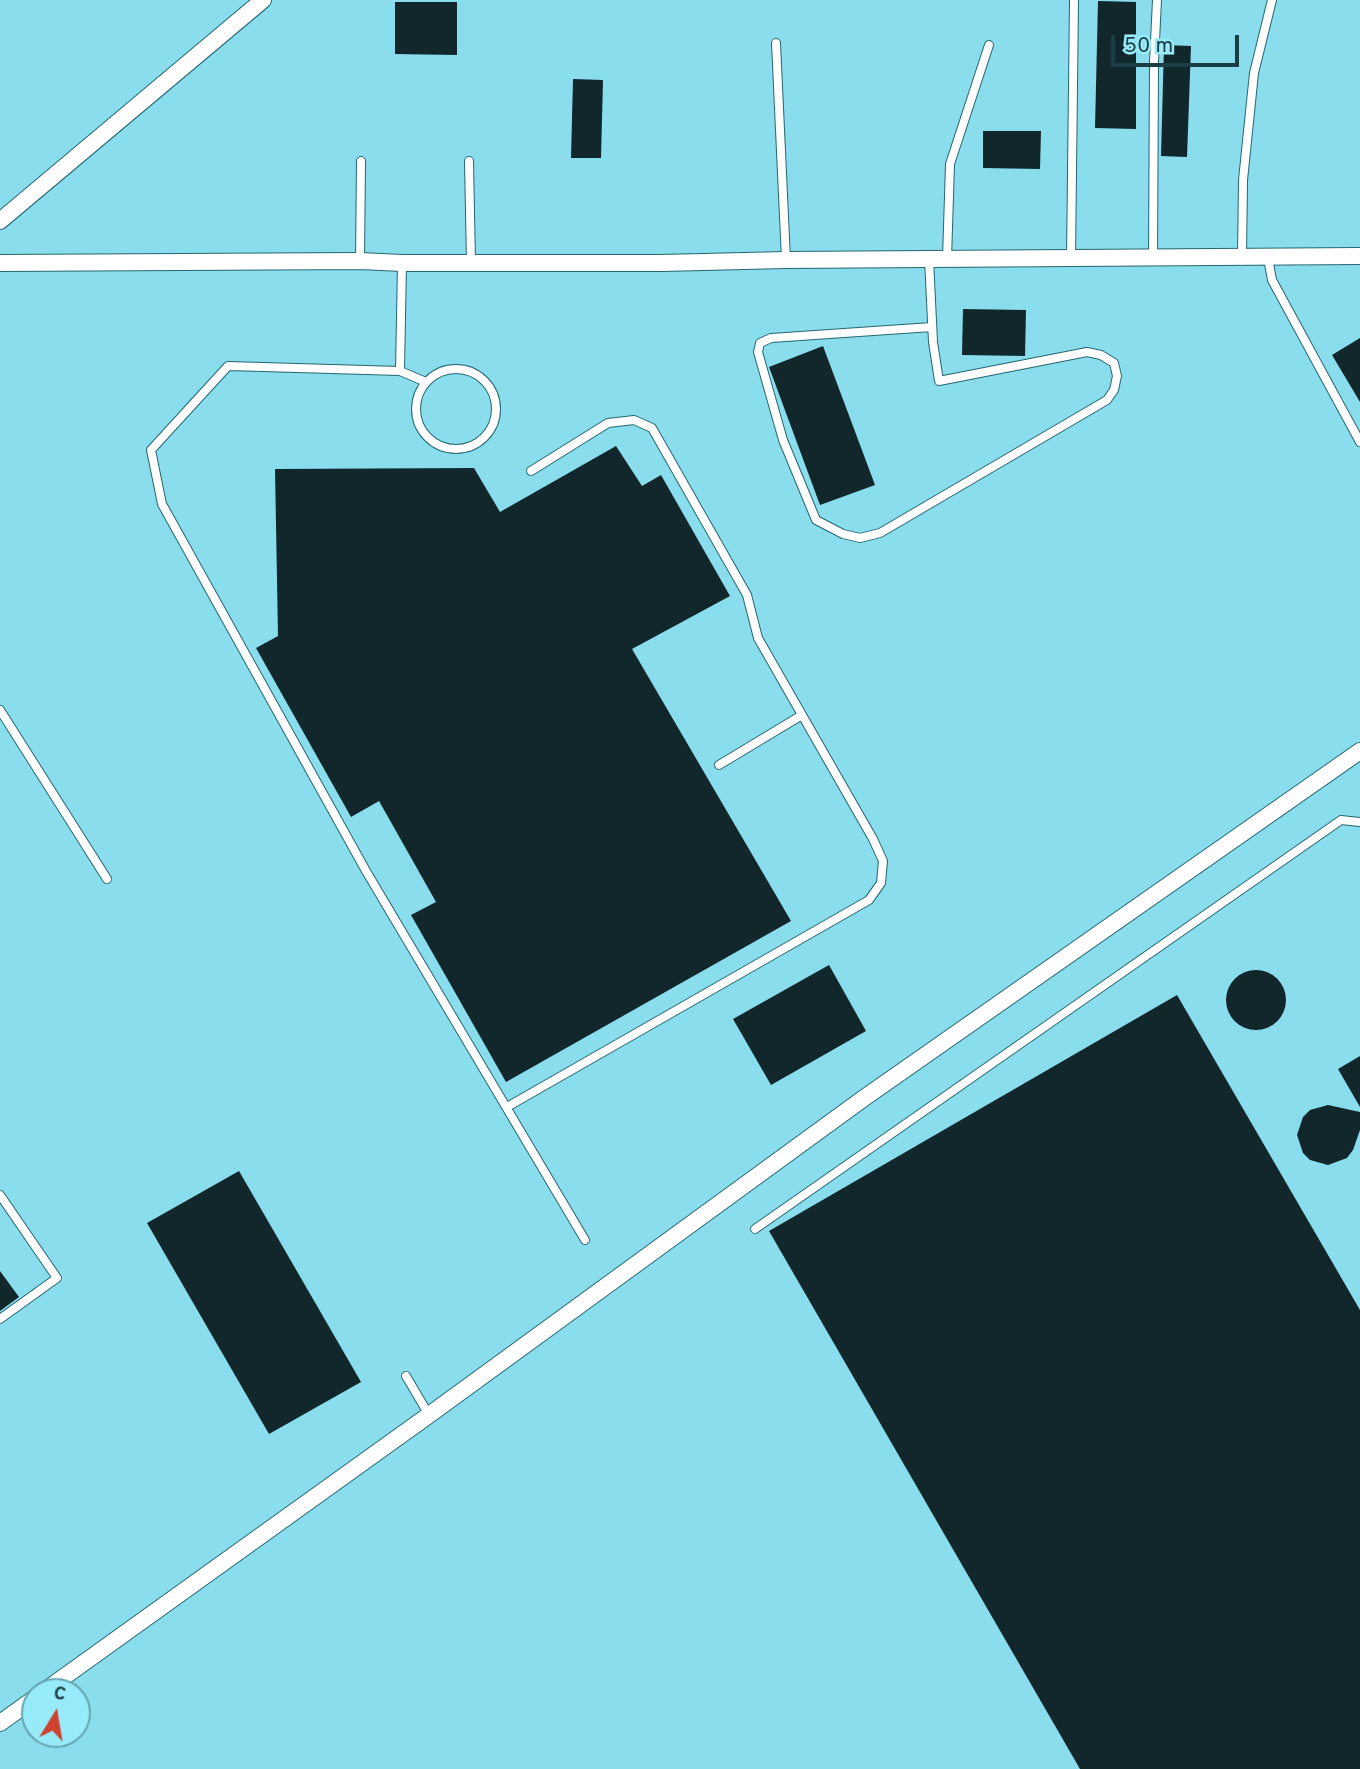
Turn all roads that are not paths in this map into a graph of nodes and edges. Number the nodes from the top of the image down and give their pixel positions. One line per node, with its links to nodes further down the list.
1 (263, 0): 9 (street)
2 (1074, 0): 15 (lane)
3 (1157, 0): 16 (lane)
4 (1272, 0): 11 (lane)
5 (776, 43): 17 (lane)
6 (989, 45): 14 (lane)
7 (361, 160): 18 (lane)
8 (469, 161): 21 (lane)
9 (0, 221)
10 (1360, 256): 12 (street)
11 (1242, 258): 12 (street); 16 (street)
12 (1268, 258): 25 (lane)
13 (929, 259): 14 (street); 17 (street); 22 (lane)
14 (947, 259): 15 (street)
15 (1071, 259): 16 (street)
16 (1153, 259)
17 (786, 260): 21 (street)
18 (360, 261): 19 (street); 20 (street)
19 (0, 263)
20 (402, 263): 21 (street); 23 (lane)
21 (471, 263)
22 (932, 327): 22 (lane)
23 (400, 371): 24 (lane); 33 (lane)
24 (426, 382): 24 (lane)
25 (1360, 442)
26 (531, 471): 28 (lane)
27 (0, 710): 32 (lane)
28 (802, 715): 30 (lane); 33 (lane)
29 (1360, 751): 39 (street)
30 (719, 765)
31 (1360, 822): 35 (lane)
32 (107, 879)
33 (507, 1107): 36 (lane)
34 (0, 1195): 37 (lane)
35 (755, 1229)
36 (585, 1240)
37 (0, 1319)
38 (406, 1376): 39 (lane)
39 (429, 1415): 40 (street)
40 (63, 1678)
41 (21, 1708): 42 (street)
42 (0, 1723)

